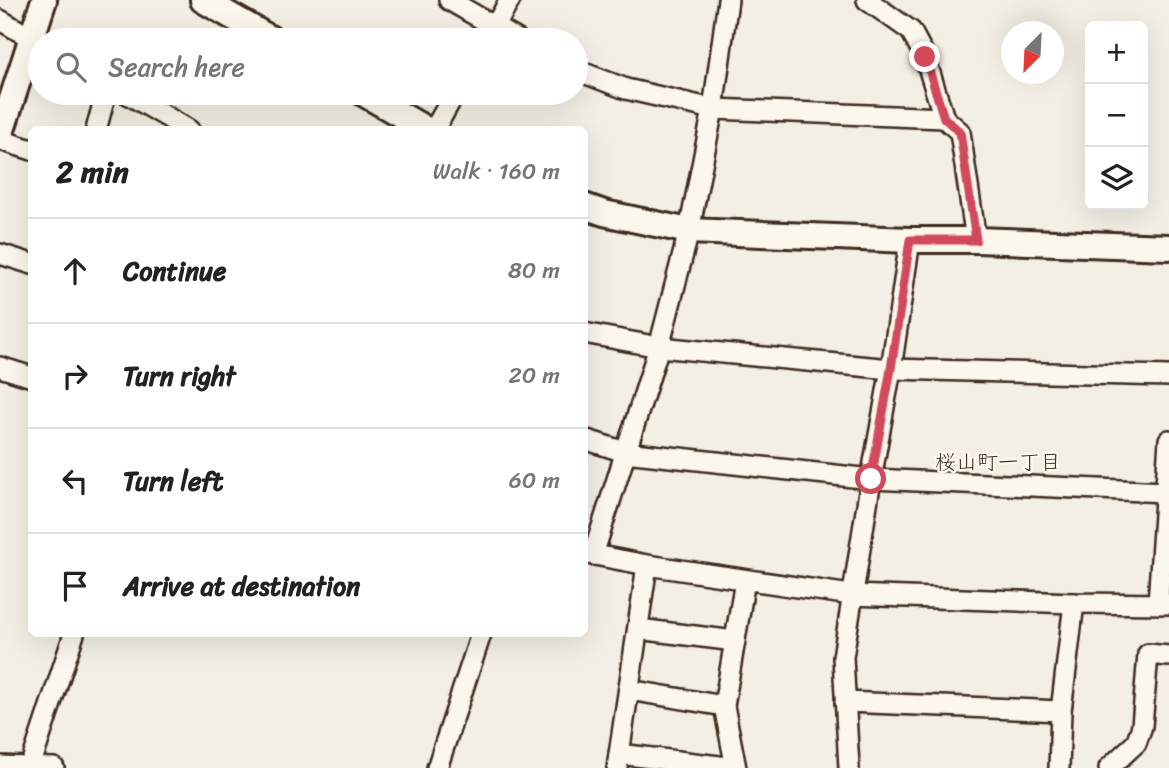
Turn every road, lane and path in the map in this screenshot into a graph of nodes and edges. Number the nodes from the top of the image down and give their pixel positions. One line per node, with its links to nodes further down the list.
1 (44, 0): 8 (street)
2 (203, 0): 9 (street)
3 (449, 0): 10 (street)
4 (510, 0): 11 (street)
5 (728, 0): 19 (street)
6 (867, 0): 20 (street)
7 (0, 20): 12 (street)
8 (39, 28)
9 (252, 28)
10 (485, 28)
11 (494, 28)
12 (28, 36)
13 (28, 63): 25 (street)
14 (588, 75): 19 (street)
15 (103, 105): 21 (street)
16 (146, 105): 22 (street)
17 (384, 105): 23 (street)
18 (448, 105): 24 (street)
19 (713, 109): 20 (street); 28 (street)
20 (944, 118): 30 (street)
21 (97, 126)
22 (182, 126)
23 (420, 126)
24 (436, 126)
25 (0, 138): 26 (street)
26 (28, 148)
27 (588, 207): 28 (street)
28 (689, 231): 29 (street); 35 (street)
29 (910, 240): 30 (street); 37 (street)
30 (976, 240): 31 (street)
31 (1169, 247)
32 (0, 254): 33 (street)
33 (28, 263)
34 (588, 334): 35 (street)
35 (659, 347): 37 (street); 42 (street)
36 (0, 367): 38 (street)
37 (891, 369): 39 (street); 43 (street)
38 (28, 376)
39 (1169, 376)
40 (588, 440): 42 (street)
41 (1169, 440): 44 (street)
42 (625, 452): 43 (street); 45 (street)
43 (871, 479): 44 (street); 48 (street)
44 (1166, 492): 50 (street)
45 (589, 554): 46 (street)
46 (647, 565): 47 (street); 51 (street)
47 (745, 580): 48 (street); 54 (street)
48 (851, 596): 49 (street); 57 (street)
49 (1074, 603): 50 (street); 59 (street)
50 (1163, 603)
51 (638, 629): 54 (street); 56 (street)
52 (73, 637): 62 (street)
53 (480, 637): 64 (street)
54 (735, 641): 58 (street)
55 (1169, 656): 67 (street)
56 (629, 690): 58 (street); 60 (street)
57 (845, 702): 59 (street); 65 (street)
58 (724, 706): 60 (street)
59 (1061, 711): 66 (street)
60 (618, 761)
61 (0, 766): 62 (street)
62 (30, 767): 63 (street)
63 (54, 768)
64 (437, 768)
65 (849, 768)
66 (1059, 768)
67 (1109, 768)

